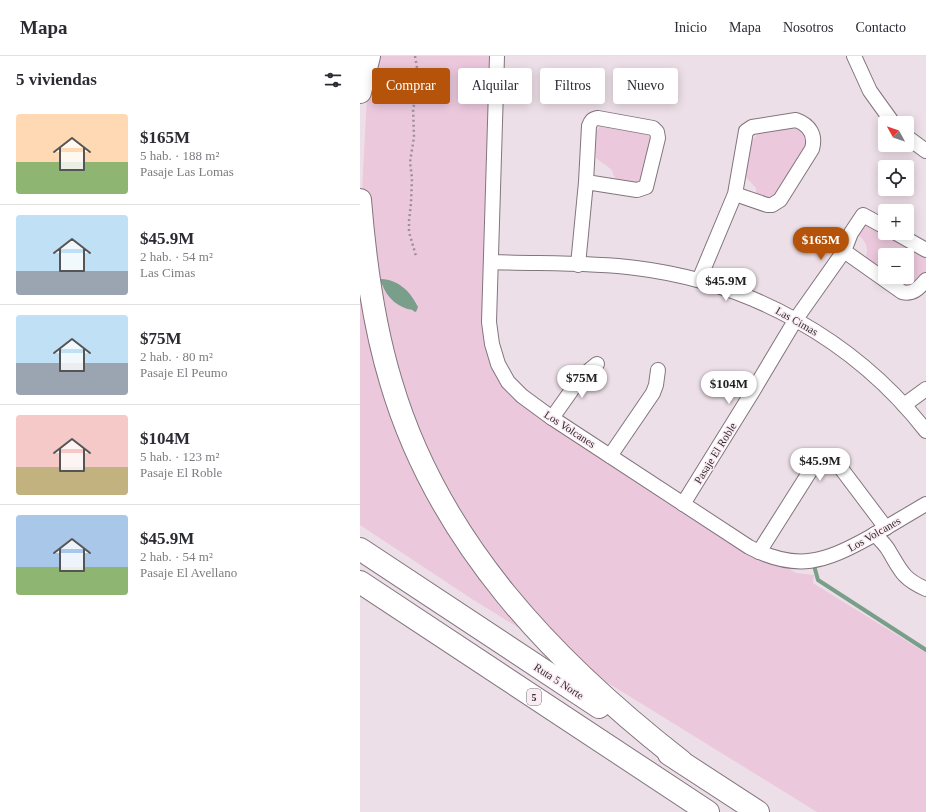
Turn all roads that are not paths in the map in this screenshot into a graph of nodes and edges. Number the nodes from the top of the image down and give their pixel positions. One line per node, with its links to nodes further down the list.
1 (369, 56): 4 (highway)
2 (497, 56): 15 (street, Los Volcanes)
3 (854, 56): 5 (street)
4 (360, 92)
5 (888, 116)
6 (914, 143): 7 (street)
7 (926, 152)
8 (586, 182): 8 (street); 16 (street)
9 (735, 194): 9 (street); 17 (street)
10 (360, 200): 34 (highway)
11 (878, 223): 14 (street, Pasaje El Roble)
12 (908, 240): 13 (street)
13 (926, 250)
14 (844, 251): 18 (street); 19 (street, Pasaje El Roble)
15 (491, 262): 16 (street, Las Cimas); 24 (street, Los Volcanes)
16 (578, 265): 17 (street, Las Cimas)
17 (698, 280): 19 (street, Las Cimas)
18 (926, 280)
19 (796, 319): 23 (street, Las Cimas); 27 (street, Pasaje El Roble)
20 (597, 364): 24 (street)
21 (658, 370): 26 (street)
22 (926, 389): 23 (street)
23 (904, 405): 25 (street, Las Cimas)
24 (552, 418): 26 (street, Los Volcanes)
25 (926, 431)
26 (610, 456): 27 (street, Los Volcanes)
27 (683, 504): 31 (street, Los Volcanes)
28 (926, 504): 29 (street, Los Volcanes)
29 (880, 531): 31 (street, Los Volcanes); 31 (street); 33 (street)
30 (360, 550): 34 (highway, Ruta 5 Norte)
31 (759, 552)
32 (360, 582): 35 (highway, 5)
33 (926, 589)
34 (681, 761): 36 (highway, Ruta 5 Norte)
35 (708, 812)
36 (758, 812)

